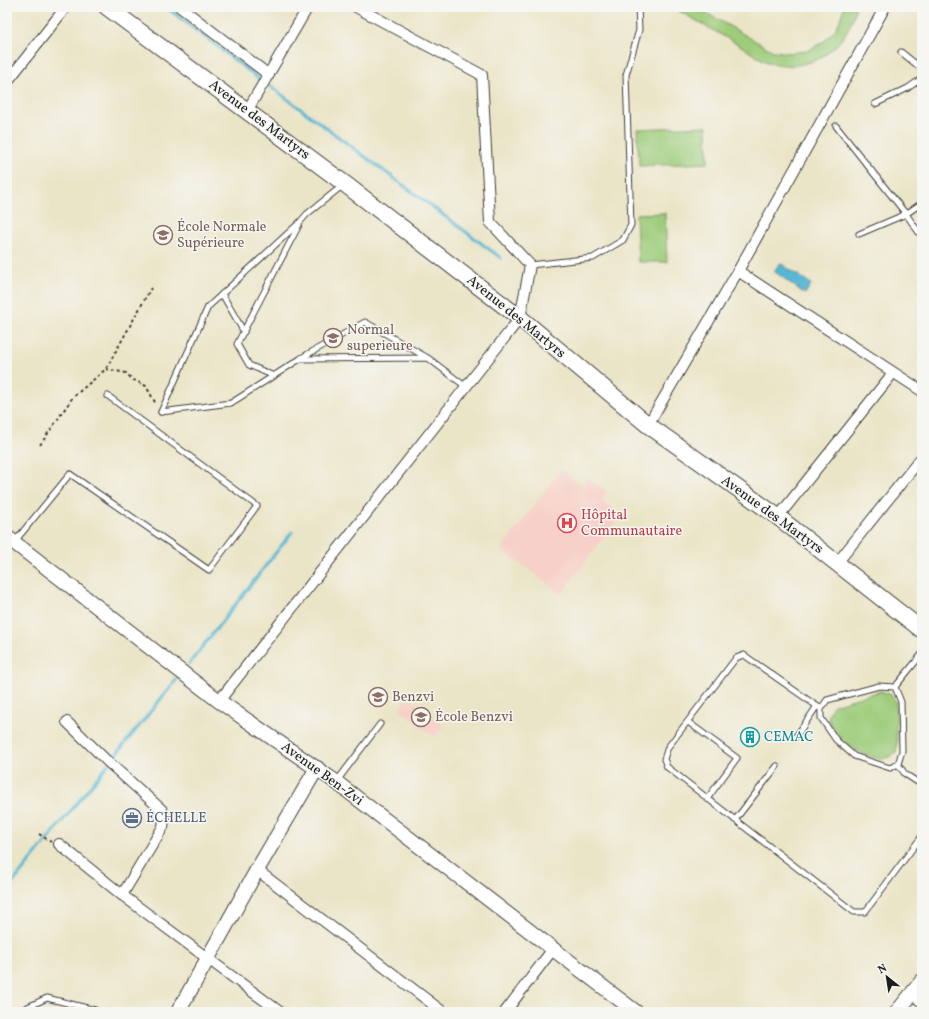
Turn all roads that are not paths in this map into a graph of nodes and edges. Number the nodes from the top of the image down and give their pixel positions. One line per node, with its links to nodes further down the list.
1 (66, 7): 12 (street)
2 (107, 7): 14 (main road, Avenue des Martyrs)
3 (180, 7): 10 (street)
4 (308, 7): 10 (street)
5 (356, 7): 22 (street)
6 (638, 7): 22 (lane)
7 (885, 7): 23 (street)
8 (901, 52): 9 (lane)
9 (922, 69)
10 (269, 75): 14 (street)
11 (922, 78): 13 (lane)
12 (7, 82)
13 (875, 104)
14 (247, 111): 16 (main road, Avenue des Martyrs)
15 (836, 126): 18 (lane)
16 (345, 184): 19 (lane); 25 (main road, Avenue des Martyrs)
17 (922, 203): 18 (lane)
18 (906, 214): 20 (lane); 21 (lane)
19 (300, 222): 24 (lane); 26 (lane)
20 (858, 234)
21 (922, 237)
22 (530, 265): 25 (street)
23 (738, 271): 29 (street); 34 (street)
24 (222, 294): 26 (lane); 30 (lane)
25 (520, 318): 31 (street); 34 (main road, Avenue des Martyrs)
26 (244, 332): 30 (lane)
27 (428, 358): 28 (lane); 28 (lane); 31 (lane)
28 (300, 359): 30 (lane)
29 (893, 373): 32 (street); 36 (street)
30 (274, 376)
31 (465, 386): 42 (street)
32 (922, 391)
33 (108, 396): 37 (lane)
34 (648, 425): 36 (main road, Avenue des Martyrs)
35 (922, 457): 38 (street)
36 (778, 518): 38 (main road, Avenue des Martyrs)
37 (10, 544): 42 (street, Avenue Ben-Zvi)
38 (838, 563): 39 (main road, Avenue des Martyrs)
39 (922, 630)
40 (922, 654): 41 (lane)
41 (895, 687): 43 (lane); 48 (lane)
42 (219, 701): 50 (street, Avenue Ben-Zvi)
43 (819, 707): 45 (lane); 47 (lane); 48 (lane)
44 (67, 722): 58 (street)
45 (688, 722): 53 (lane); 53 (lane)
46 (380, 724): 51 (lane)
47 (795, 738)
48 (898, 764): 52 (lane)
49 (777, 766): 54 (lane)
50 (317, 768): 51 (street, Avenue Ben-Zvi); 57 (street)
51 (336, 782): 59 (street, Avenue Ben-Zvi)
52 (922, 786)
53 (707, 798): 54 (lane)
54 (735, 820): 55 (lane)
55 (922, 836)
56 (59, 844): 58 (street)
57 (258, 870): 60 (street); 67 (street)
58 (122, 895): 60 (street)
59 (553, 950): 68 (street); 69 (street, Avenue Ben-Zvi)
60 (208, 958): 65 (street); 66 (street)
61 (922, 981): 62 (street)
62 (917, 998): 70 (street)
63 (17, 1012): 64 (lane)
64 (99, 1012)
65 (178, 1012)
66 (280, 1012)
67 (443, 1012)
68 (505, 1012)
69 (636, 1012)
70 (897, 1012)

